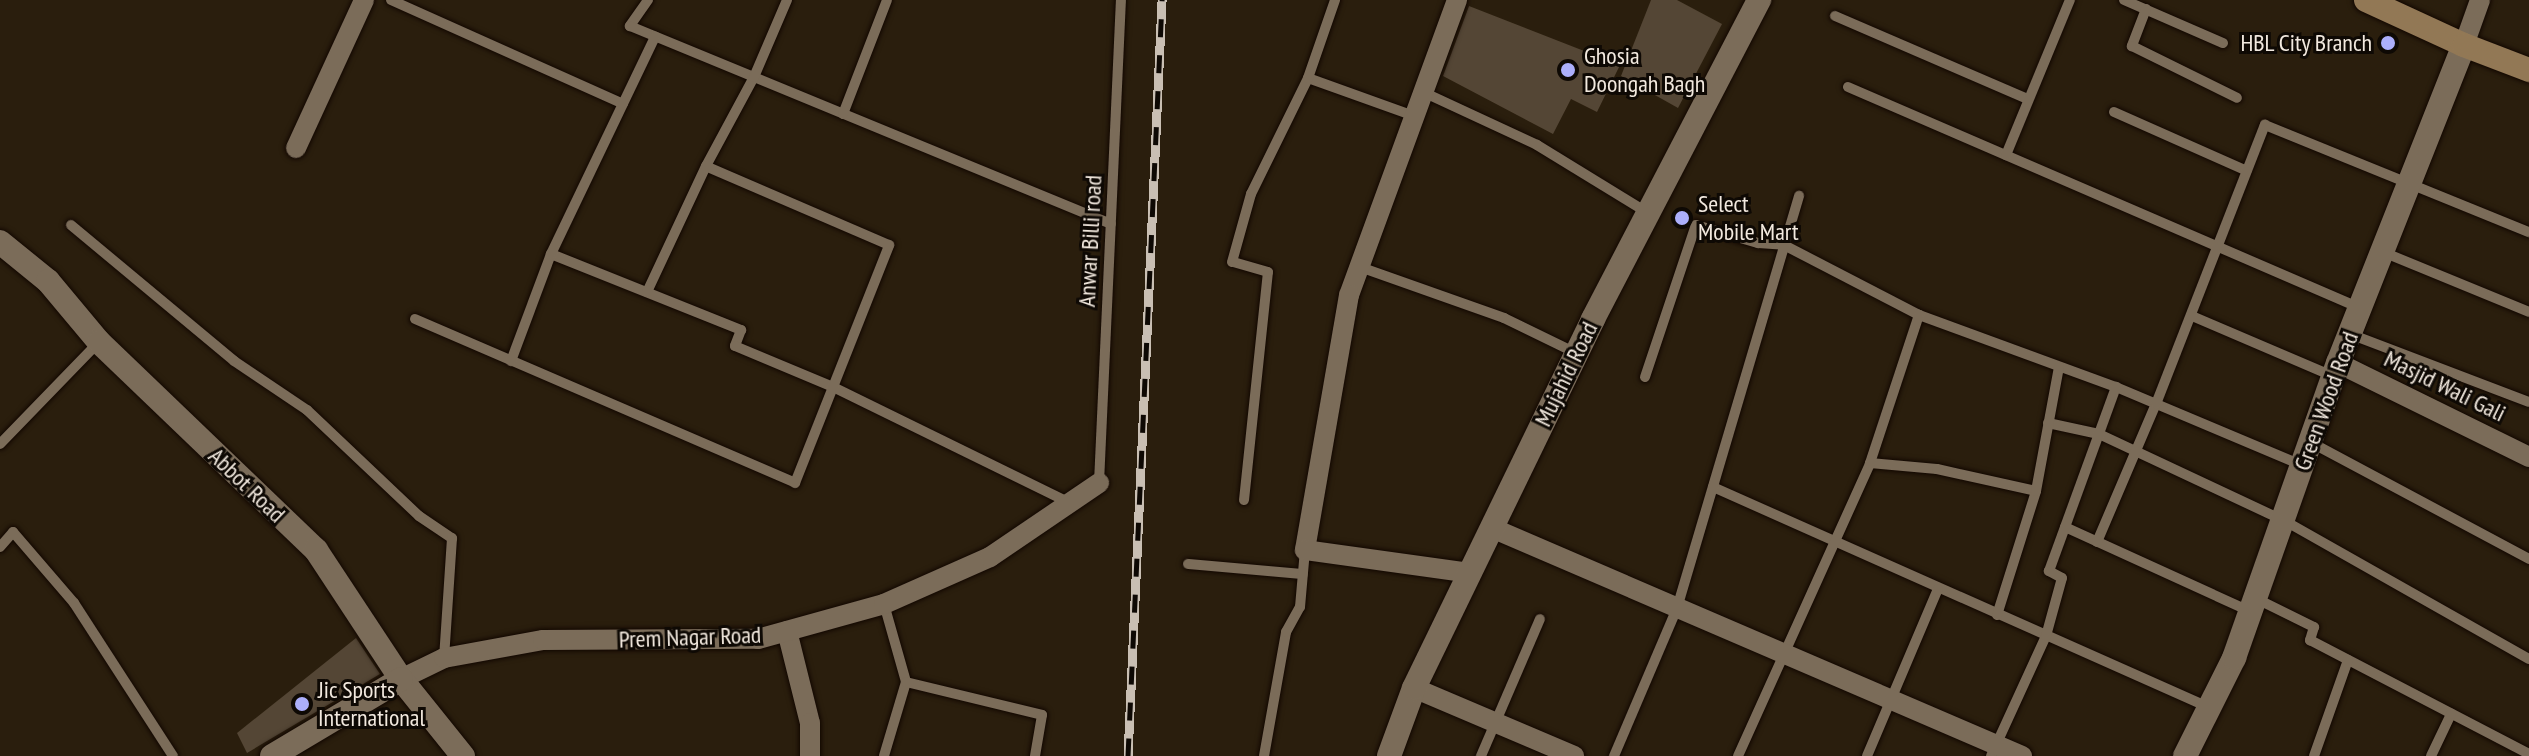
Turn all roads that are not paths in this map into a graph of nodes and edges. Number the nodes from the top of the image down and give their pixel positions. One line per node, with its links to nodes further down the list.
1 (364, 0): 30 (street)
2 (391, 0): 26 (lane)
3 (648, 0): 16 (lane)
4 (787, 0): 20 (lane)
5 (887, 0): 28 (lane)
6 (1121, 0): 37 (lane, Anwar Billi road)
7 (1335, 0): 21 (lane)
8 (1457, 0): 23 (street)
9 (1759, 0): 36 (street, Mujahid Road)
10 (2070, 0): 25 (lane)
11 (2124, 0): 14 (lane)
12 (2366, 0): 18 (main road)
13 (2480, 0): 18 (street)
14 (2146, 9): 17 (lane); 24 (lane)
15 (1835, 16): 25 (lane)
16 (655, 37): 20 (lane); 26 (lane)
17 (2223, 43)
18 (2464, 45): 19 (main road); 34 (street, Green Wood Road)
19 (2529, 70)
20 (754, 77): 28 (lane); 32 (lane)
21 (1308, 78): 29 (lane); 73 (lane)
22 (1848, 87): 31 (lane)
23 (1423, 92): 29 (street); 36 (lane)
24 (2237, 98)
25 (2028, 99): 31 (lane)
26 (623, 104): 44 (lane)
27 (2114, 112): 33 (lane)
28 (843, 114): 37 (lane)
29 (1414, 116): 45 (street)
30 (296, 148)
31 (2006, 155): 42 (lane)
32 (706, 166): 46 (lane); 59 (lane)
33 (2247, 171): 34 (lane); 42 (lane)
34 (2407, 184): 39 (lane); 43 (street, Green Wood Road)
35 (1799, 196): 41 (lane)
36 (1648, 213): 54 (street, Mujahid Road)
37 (1111, 224): 70 (lane, Anwar Billi road)
38 (71, 225): 95 (lane)
39 (2529, 232)
40 (0, 242): 53 (street, Abbot Road)
41 (1784, 245): 49 (lane); 58 (lane); 71 (lane)
42 (2220, 245): 47 (lane); 50 (lane)
43 (2383, 252): 47 (street, Green Wood Road); 48 (lane)
44 (551, 254): 46 (lane); 55 (lane)
45 (1360, 267): 54 (lane); 81 (street)
46 (647, 292): 59 (lane)
47 (2361, 308): 52 (street, Green Wood Road)
48 (2529, 312)
49 (1919, 315): 56 (lane); 69 (lane)
50 (2192, 316): 57 (lane); 62 (lane)
51 (415, 319): 55 (lane)
52 (2350, 334): 57 (street, Green Wood Road); 61 (lane)
53 (99, 342): 65 (lane); 98 (street, Abbot Road)
54 (1576, 353): 77 (street, Mujahid Road)
55 (511, 361): 59 (lane)
56 (2059, 367): 60 (lane); 63 (lane)
57 (2336, 370): 67 (street, Green Wood Road); 68 (street, Masjid Wali Gali)
58 (1645, 377)
59 (833, 387): 74 (lane)
60 (2116, 387): 62 (lane); 64 (lane)
61 (2529, 402)
62 (2156, 404): 66 (lane); 67 (lane)
63 (2048, 423): 64 (lane); 72 (lane)
64 (2099, 434): 66 (lane); 76 (lane)
65 (0, 444)
66 (2135, 453): 75 (lane); 78 (lane)
67 (2306, 454): 75 (street, Green Wood Road); 82 (lane)
68 (2529, 457)
69 (1870, 463): 72 (lane); 79 (lane)
70 (1099, 483): 74 (street, Prem Nagar Road)
71 (1713, 487): 79 (lane); 89 (lane)
72 (2036, 491): 90 (lane)
73 (1244, 500)
74 (1070, 503): 87 (street, Prem Nagar Road)
75 (2285, 521): 88 (street, Green Wood Road); 96 (lane)
76 (2065, 527): 78 (lane); 93 (lane)
77 (1492, 528): 84 (street, Mujahid Road); 89 (street)
78 (2097, 542): 88 (lane)
79 (1834, 544): 86 (lane); 94 (lane)
80 (0, 547): 107 (lane)
81 (1305, 550): 84 (street); 85 (lane)
82 (2529, 559)
83 (1188, 564): 85 (lane)
84 (1470, 573): 100 (street, Mujahid Road)
85 (1303, 574): 113 (lane)
86 (1938, 589): 90 (lane); 101 (lane)
87 (884, 604): 92 (street, Prem Nagar Road); 99 (lane)
88 (2253, 605): 97 (lane); 102 (street, Green Wood Road)
89 (1677, 608): 94 (street); 117 (lane)
90 (1997, 615): 93 (lane)
91 (1540, 619): 104 (lane)
92 (787, 631): 95 (street, Prem Nagar Road); 110 (street)
93 (2046, 636): 102 (lane); 105 (lane)
94 (1782, 654): 101 (street); 118 (lane)
95 (444, 658): 98 (street, Prem Nagar Road)
96 (2529, 659)
97 (2348, 660): 103 (lane); 122 (lane)
98 (401, 679): 108 (street, Prem Nagar Road); 109 (street, Abbot Road)
99 (906, 682): 111 (lane); 112 (lane)
100 (1414, 688): 104 (street); 114 (street, Mujahid Road)
101 (1890, 700): 105 (street); 119 (lane)
102 (2209, 708): 121 (street, Green Wood Road)
103 (2451, 714): 106 (lane); 123 (lane)
104 (1495, 722): 115 (lane); 116 (street)
105 (1994, 751): 120 (street)
106 (2529, 754)
107 (173, 756)
108 (272, 756)
109 (463, 756)
110 (810, 756)
111 (884, 756)
112 (1035, 756)
113 (1264, 756)
114 (1389, 756)
115 (1481, 756)
116 (1574, 756)
117 (1614, 756)
118 (1738, 756)
119 (1867, 756)
120 (2022, 756)
121 (2185, 756)
122 (2314, 756)
123 (2431, 756)

